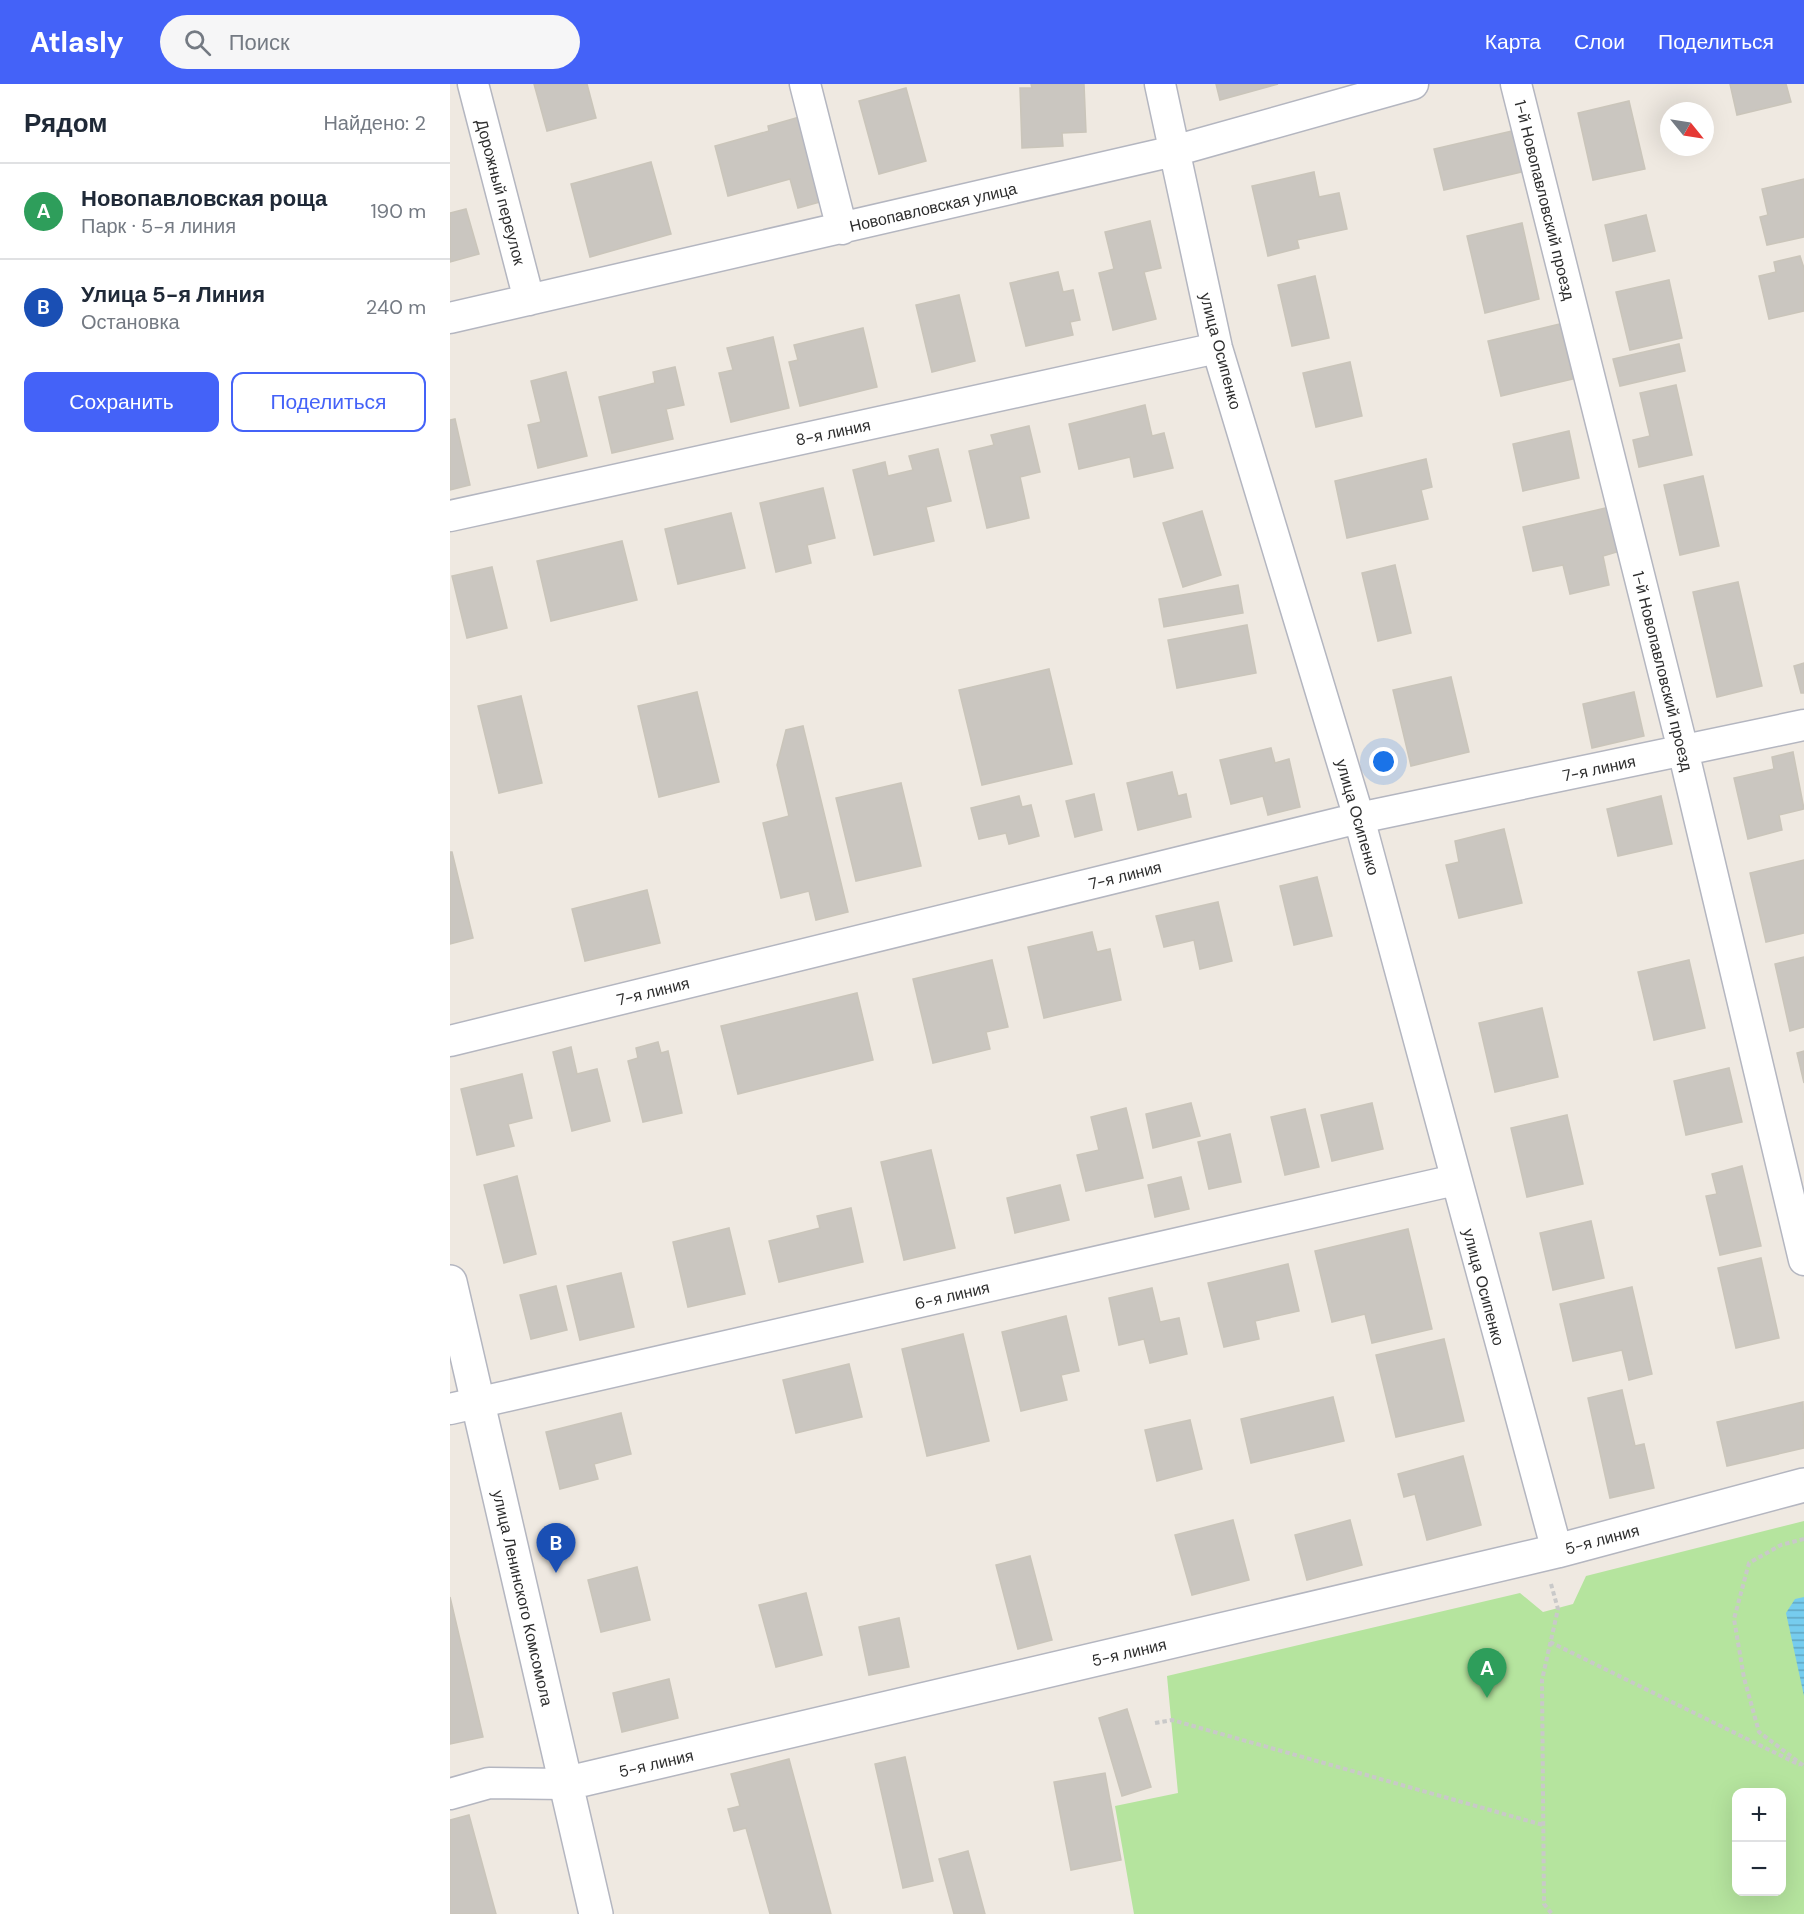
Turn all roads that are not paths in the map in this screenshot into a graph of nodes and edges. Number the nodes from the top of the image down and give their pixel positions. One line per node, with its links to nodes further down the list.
1 (473, 84): 8 (street, Дорожный переулок)
2 (805, 84): 7 (street)
3 (1160, 84): 6 (street, улица Осипенко)
4 (1413, 84): 6 (street, Новопавловская улица)
5 (1516, 84): 13 (street, 1-й Новопавловский проезд)
6 (1174, 151): 7 (street, Новопавловская улица); 10 (street, улица Осипенко)
7 (842, 229): 8 (street, Новопавловская улица)
8 (530, 300): 9 (street, Новопавловская улица)
9 (450, 318)
10 (1217, 348): 11 (street, 8-я линия); 14 (street, улица Осипенко)
11 (450, 516)
12 (1804, 725): 13 (street, 7-я линия)
13 (1683, 750): 14 (street, 7-я линия); 17 (street, 1-й Новопавловский проезд)
14 (1359, 818): 15 (street, 7-я линия); 16 (street, улица Осипенко)
15 (450, 1041)
16 (1455, 1180): 19 (street, 6-я линия); 21 (street, улица Осипенко)
17 (1804, 1260)
18 (450, 1282): 19 (street, улица Ленинского Комсомола)
19 (465, 1406): 22 (street, улица Ленинского Комсомола)
20 (1804, 1485): 21 (street, 5-я линия)
21 (1557, 1551): 22 (street, 5-я линия)
22 (564, 1784): 23 (street, 5-я линия); 24 (street, улица Ленинского Комсомола)
23 (450, 1794)
24 (596, 1914)

